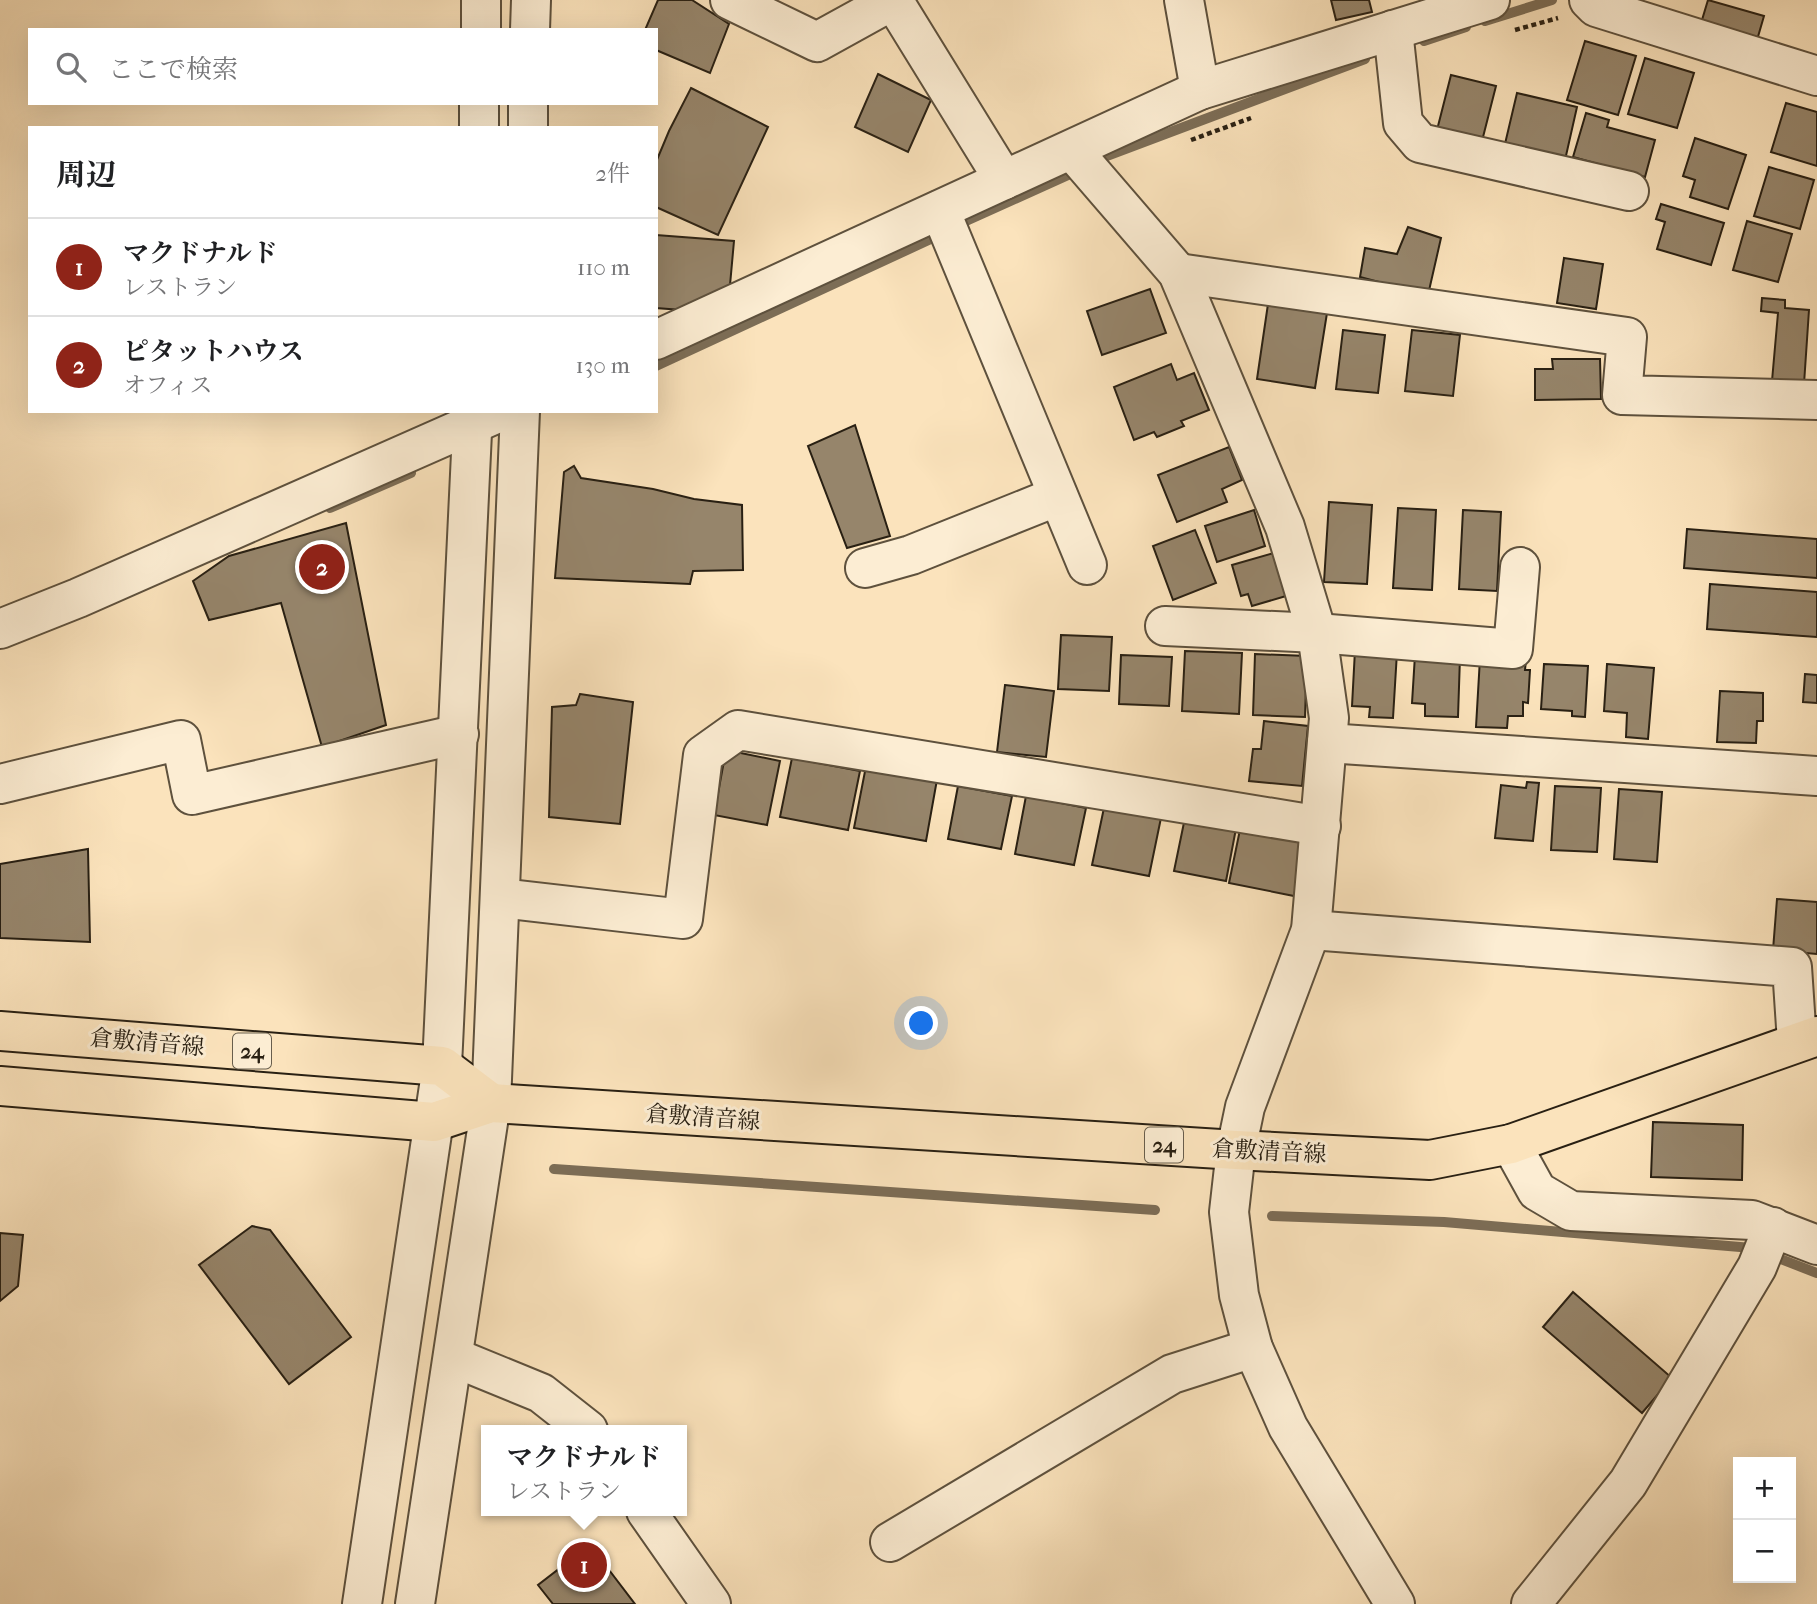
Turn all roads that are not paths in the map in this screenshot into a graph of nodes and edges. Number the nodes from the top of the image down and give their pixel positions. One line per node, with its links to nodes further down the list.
1 (481, 0): 9 (street)
2 (531, 0): 10 (street)
3 (730, 0): 4 (street)
4 (893, 0): 18 (street)
5 (1184, 0): 12 (street)
6 (1592, 4): 11 (street)
7 (1497, 17): 8 (street)
8 (1400, 19): 12 (street); 19 (street)
9 (481, 28)
10 (530, 28)
11 (1817, 76)
12 (1200, 90): 17 (street)
13 (479, 105): 15 (street)
14 (528, 105): 16 (street)
15 (479, 126)
16 (528, 126)
17 (1072, 150): 18 (street); 21 (street)
18 (1004, 180): 20 (street)
19 (1629, 191)
20 (940, 210): 22 (street); 26 (street)
21 (1178, 273): 23 (street); 32 (street)
22 (658, 339)
23 (1817, 400)
24 (520, 413): 38 (street)
25 (482, 416): 31 (street); 33 (street)
26 (1058, 496): 27 (street); 29 (street)
27 (1087, 565)
28 (1520, 567): 32 (street)
29 (865, 568)
30 (1165, 626): 32 (street)
31 (0, 629)
32 (1318, 633): 34 (street)
33 (458, 734): 36 (street); 42 (street)
34 (1327, 743): 35 (street); 37 (street)
35 (1817, 776)
36 (0, 784)
37 (1321, 826): 38 (street); 39 (street)
38 (500, 898): 44 (street)
39 (1311, 930): 41 (street); 47 (street)
40 (0, 1031): 42 (main road, 倉敷清音線 / 24)
41 (1807, 1039): 46 (main road, 倉敷清音線 / 24)
42 (442, 1066): 44 (main road); 45 (street)
43 (0, 1086): 45 (main road, 倉敷清音線 / 24)
44 (491, 1103): 45 (main road, 倉敷清音線 / 24); 47 (main road, 倉敷清音線 / 24); 51 (street)
45 (434, 1122): 55 (street)
46 (1511, 1144): 47 (main road, 倉敷清音線 / 24); 48 (street)
47 (1236, 1150): 50 (street)
48 (1766, 1244): 49 (street); 59 (street)
49 (1817, 1245)
50 (1253, 1348): 54 (street); 58 (street)
51 (453, 1357): 52 (street); 56 (street)
52 (583, 1425)
53 (649, 1516): 57 (street)
54 (890, 1542)
55 (362, 1604)
56 (415, 1604)
57 (711, 1604)
58 (1395, 1604)
59 (1531, 1604)

